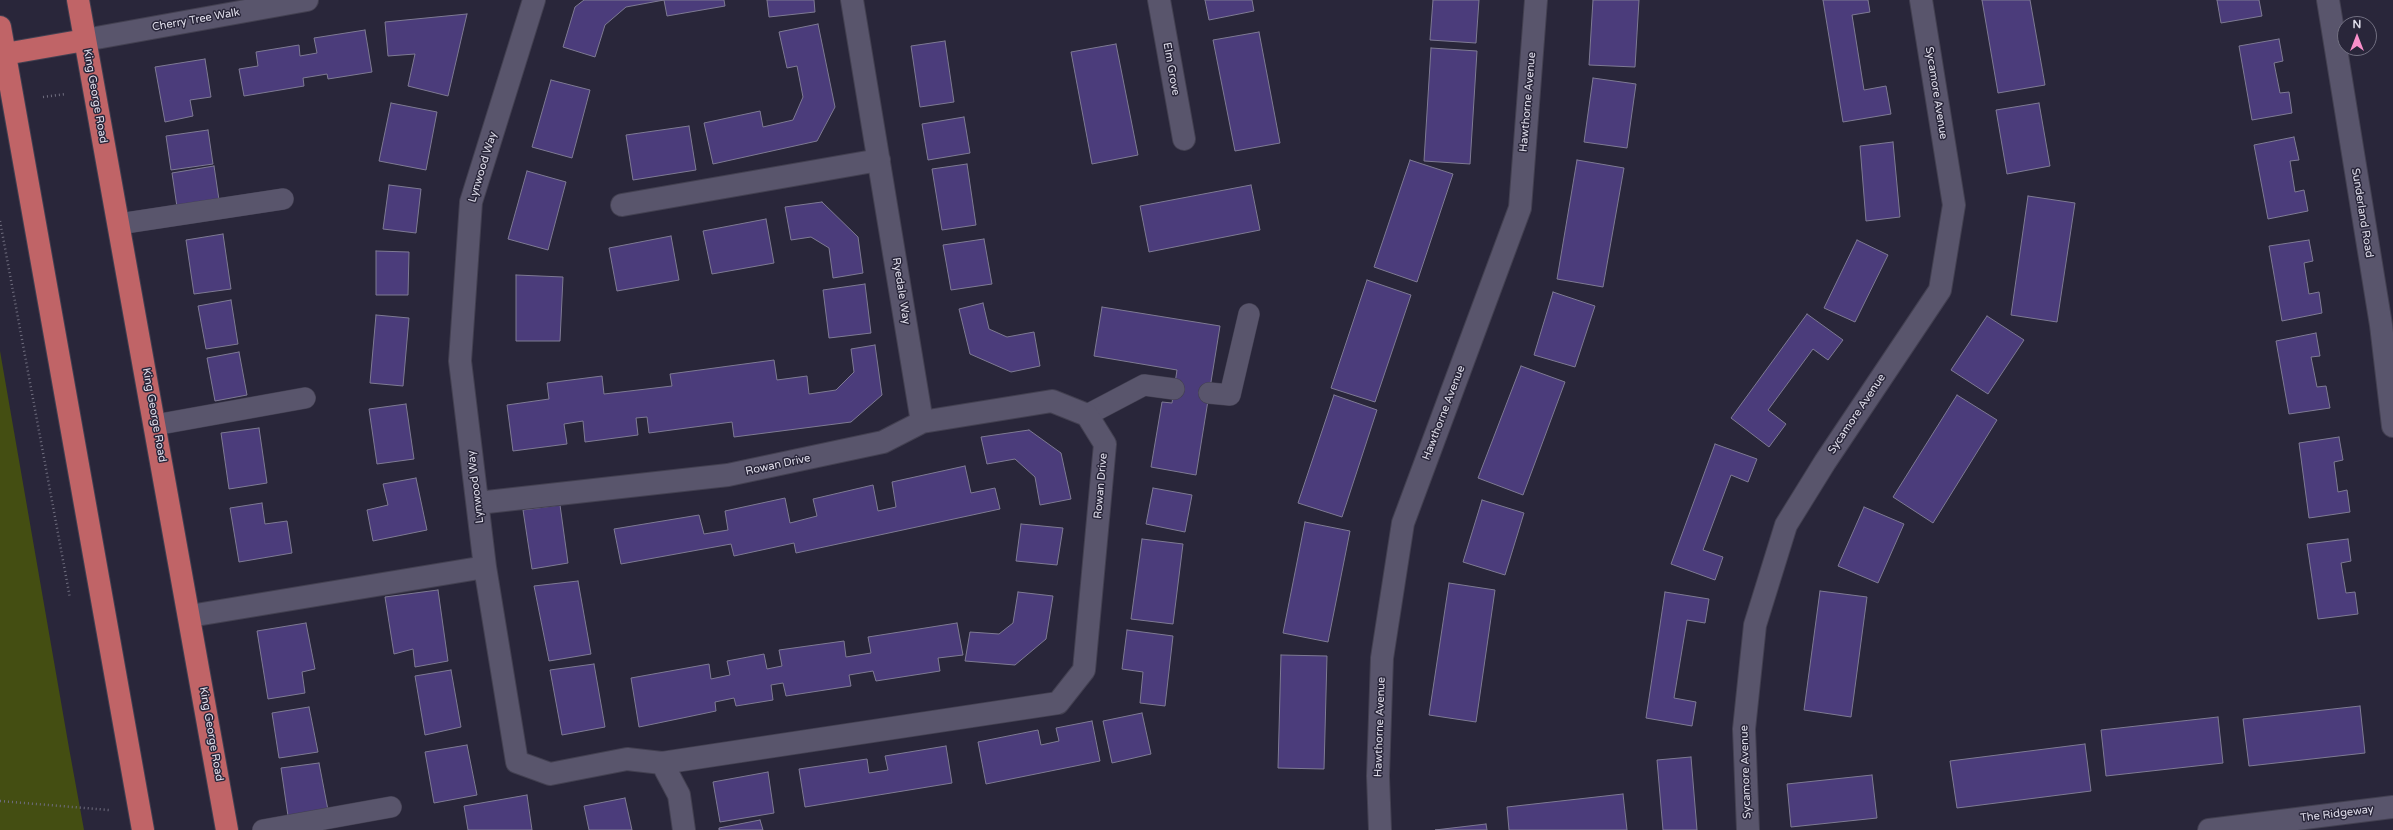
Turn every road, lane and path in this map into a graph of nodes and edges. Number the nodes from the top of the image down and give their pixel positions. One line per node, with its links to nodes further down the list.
1 (78, 0): 10 (highway, King George Road)
2 (307, 0): 10 (street, Cherry Tree Walk)
3 (534, 0): 29 (street, Lynwood Way)
4 (852, 0): 15 (street, Ryedale Way)
5 (1158, 0): 14 (street, Elm Grove)
6 (1536, 0): 42 (street, Hawthorne Avenue)
7 (1921, 0): 43 (street, Sycamore Avenue)
8 (2328, 0): 21 (street, Sunderland Road)
9 (0, 27): 11 (highway)
10 (85, 40): 11 (highway); 12 (highway, King George Road)
11 (5, 54): 13 (highway)
12 (94, 89): 13 (path); 19 (highway, King George Road)
13 (14, 102): 38 (highway)
14 (1184, 139)
15 (879, 160): 17 (street); 26 (street, Ryedale Way)
16 (283, 199): 19 (lane)
17 (622, 205)
18 (0, 221): 31 (path)
19 (119, 224): 27 (highway, King George Road)
20 (1249, 314): 23 (lane)
21 (2387, 324): 28 (street, Sunderland Road)
22 (1174, 388): 25 (lane)
23 (1209, 393)
24 (305, 398): 27 (lane)
25 (1087, 415): 26 (street, Rowan Drive); 33 (street, Rowan Drive)
26 (922, 422): 29 (street, Rowan Drive)
27 (155, 425): 32 (highway, King George Road)
28 (2393, 426)
29 (478, 503): 30 (street, Lynwood Way)
30 (485, 567): 32 (street); 33 (street, Lynwood Way)
31 (71, 606)
32 (190, 616): 39 (highway, King George Road)
33 (662, 763): 41 (street)
34 (0, 801): 35 (path)
35 (107, 802)
36 (391, 807): 40 (lane)
37 (2393, 807): 44 (street, The Ridgeway)
38 (143, 830)
39 (228, 830)
40 (263, 830)
41 (684, 830)
42 (1380, 830)
43 (1748, 830)
44 (2209, 830)

